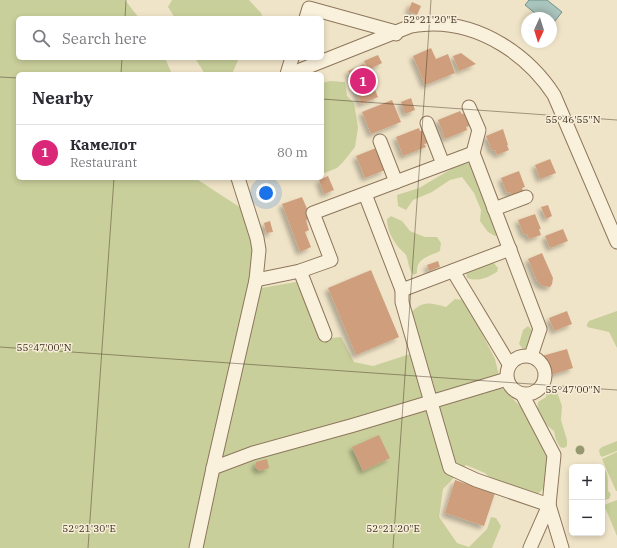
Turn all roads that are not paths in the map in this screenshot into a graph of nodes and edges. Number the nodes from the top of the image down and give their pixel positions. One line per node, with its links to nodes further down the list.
1 (307, 16): 2 (street)
2 (396, 32): 5 (street); 6 (street); 17 (street)
3 (291, 60): 4 (street)
4 (287, 72)
5 (295, 72)
6 (308, 72)
7 (470, 107): 10 (street)
8 (427, 122): 11 (street)
9 (380, 141): 13 (street)
10 (473, 152): 11 (street); 16 (street)
11 (443, 164): 13 (street)
12 (239, 180): 21 (street)
13 (396, 182): 14 (street)
14 (365, 194): 19 (street); 22 (street)
15 (526, 197): 16 (street)
16 (494, 209): 18 (street)
17 (617, 242)
18 (510, 249): 20 (street); 24 (street)
19 (300, 271): 21 (street); 23 (street)
20 (453, 271): 22 (street); 25 (street)
21 (256, 280): 29 (street)
22 (402, 290): 28 (street)
23 (325, 335)
24 (531, 356): 25 (street); 27 (street)
25 (509, 364): 26 (street)
26 (507, 379): 27 (street); 28 (street)
27 (522, 394): 30 (street)
28 (431, 402): 29 (street); 30 (street)
29 (213, 468): 31 (street)
30 (549, 505): 32 (street); 33 (street)
31 (196, 548)
32 (530, 548)
33 (562, 548)

